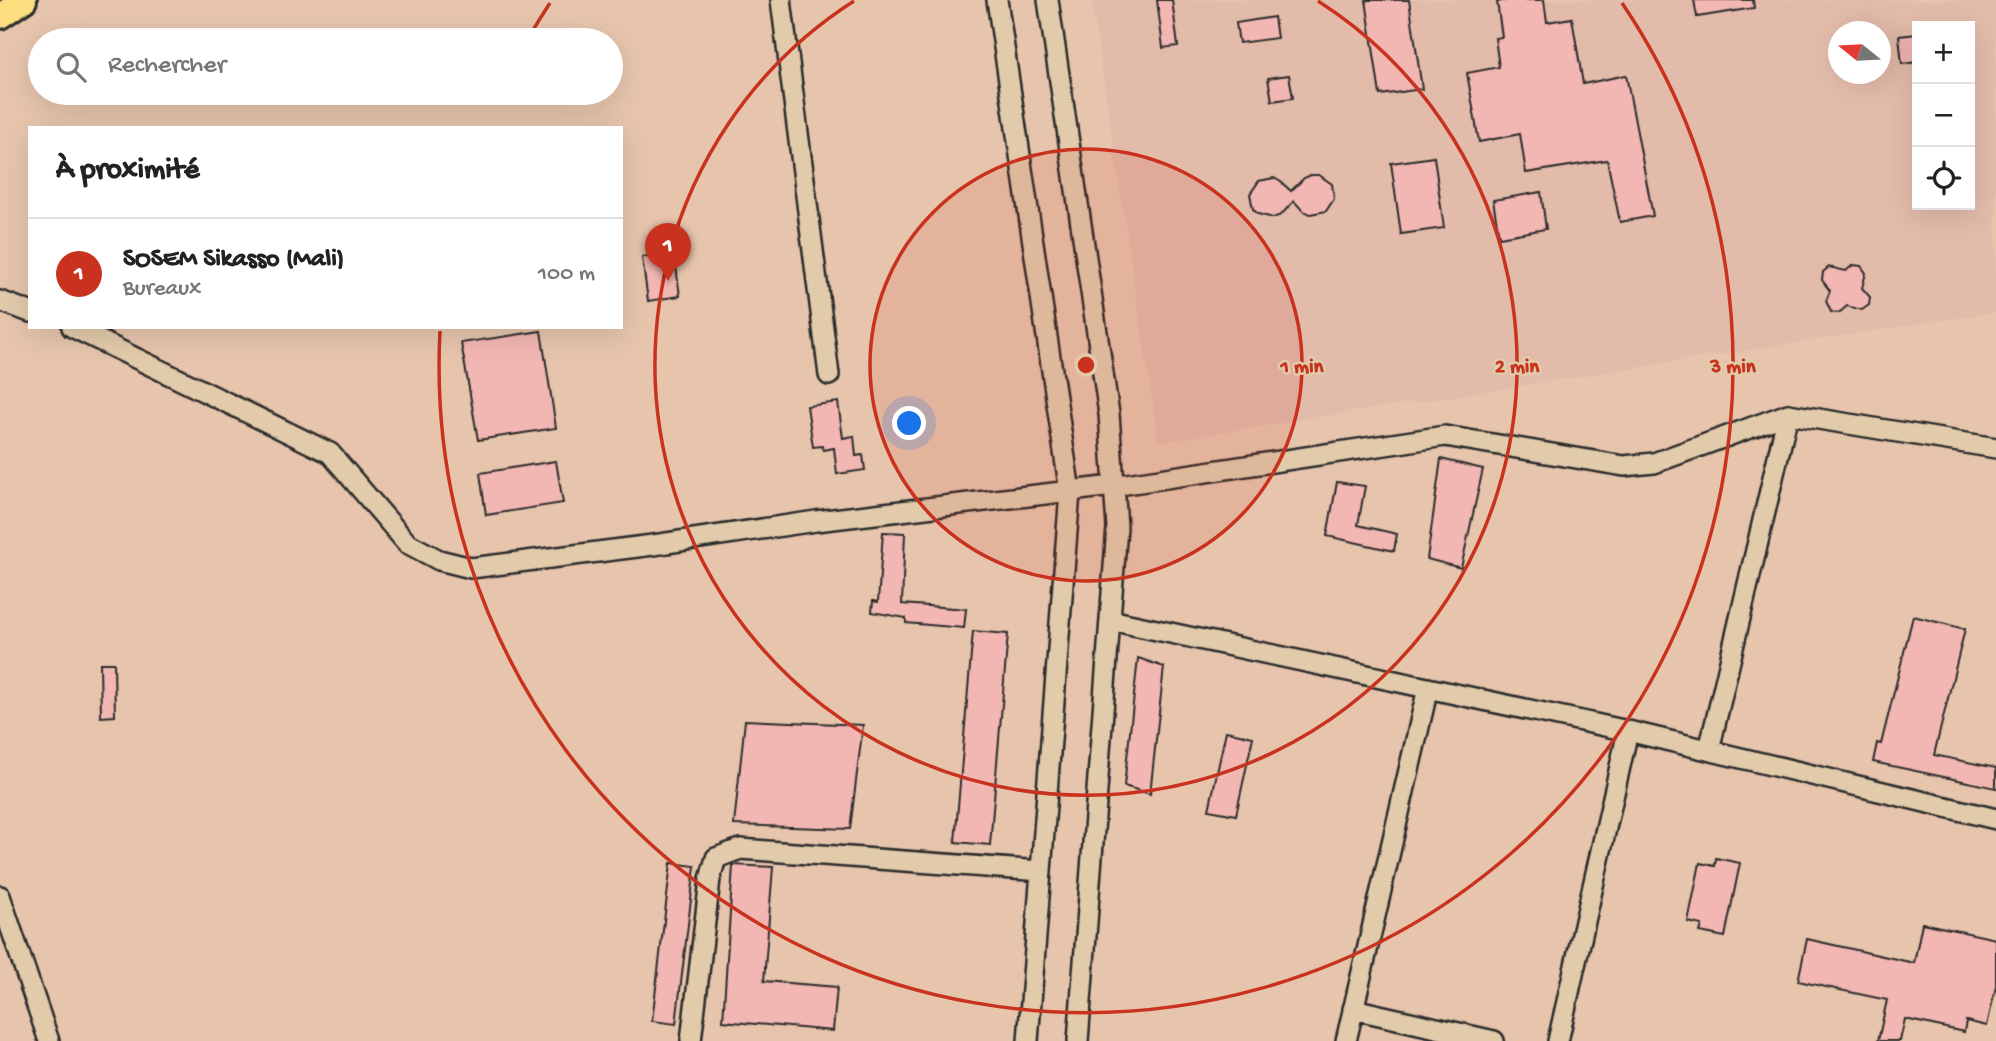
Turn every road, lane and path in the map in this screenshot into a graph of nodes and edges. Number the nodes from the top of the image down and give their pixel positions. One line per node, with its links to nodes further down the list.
1 (24, 0): 5 (main road)
2 (781, 0): 9 (street)
3 (997, 0): 13 (street)
4 (1048, 0): 12 (street)
5 (0, 16)
6 (0, 301): 7 (street)
7 (28, 311)
8 (76, 329): 13 (street)
9 (829, 375)
10 (1788, 414): 11 (street); 12 (street); 17 (street)
11 (1996, 448)
12 (1113, 486): 13 (street); 14 (street)
13 (1070, 492): 19 (street)
14 (1110, 620): 15 (street); 25 (street)
15 (1427, 688): 16 (street); 21 (street)
16 (1628, 731): 17 (street); 28 (street)
17 (1709, 750): 18 (street)
18 (1996, 819)
19 (1041, 871): 23 (street); 24 (street)
20 (0, 896): 22 (street)
21 (1353, 1009): 26 (street); 27 (street)
22 (49, 1041)
23 (691, 1041)
24 (1028, 1041)
25 (1078, 1041)
26 (1346, 1041)
27 (1494, 1041)
28 (1558, 1041)

